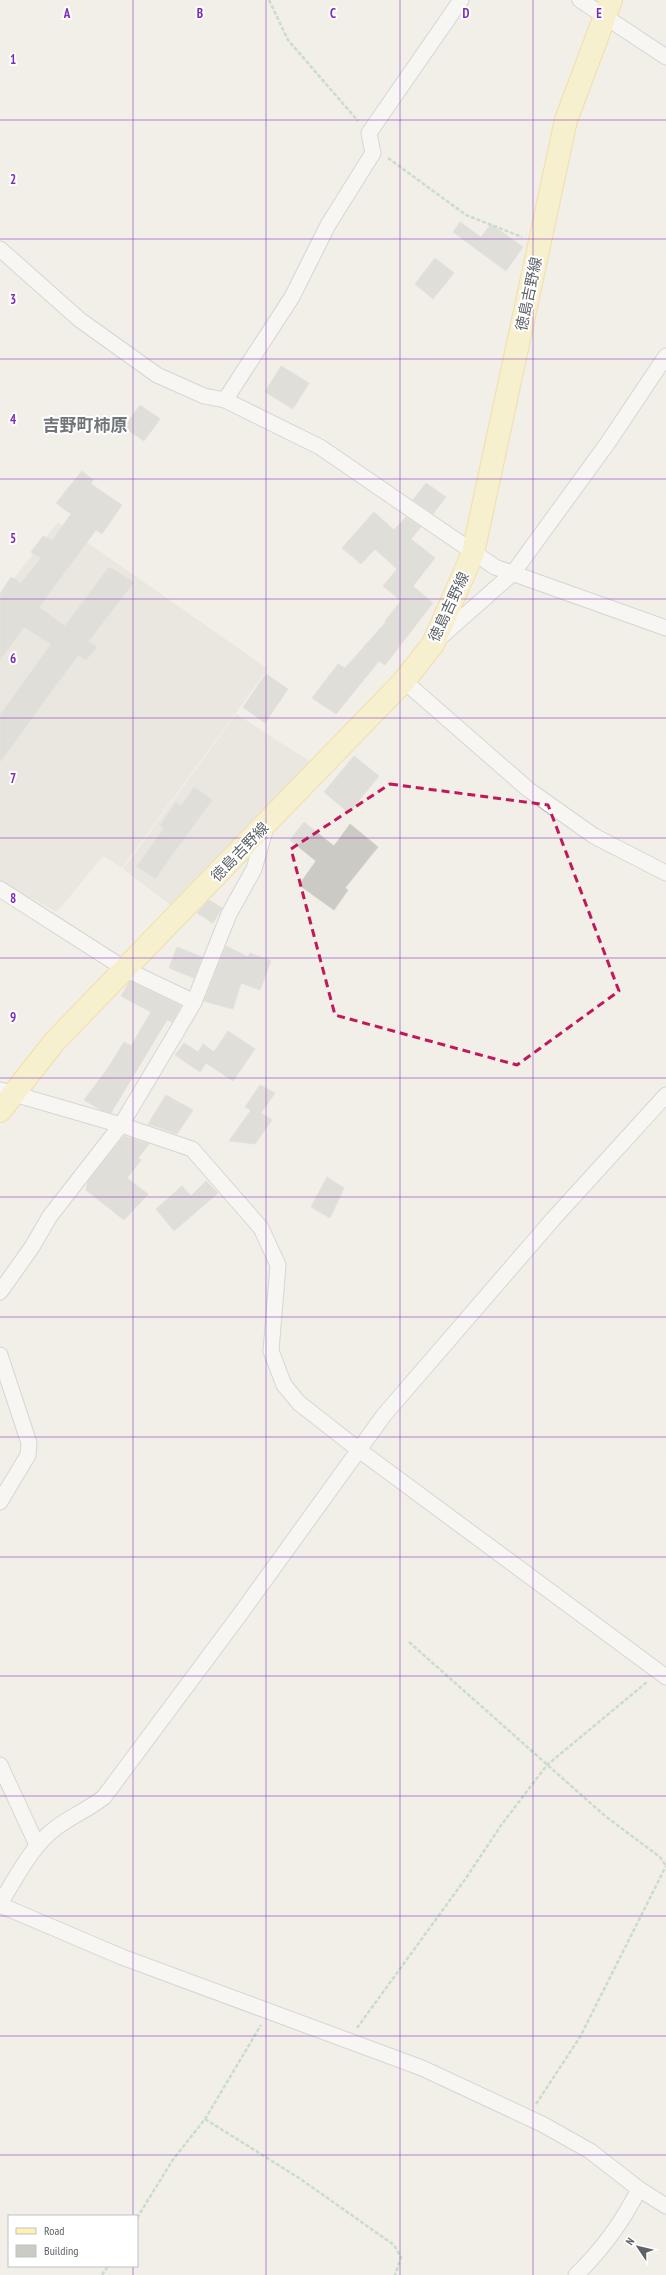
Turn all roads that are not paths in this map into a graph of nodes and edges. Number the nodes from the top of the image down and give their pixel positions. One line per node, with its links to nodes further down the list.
1 (461, 0): 7 (street)
2 (580, 0): 3 (street)
3 (608, 8): 4 (street); 8 (main road, 徳島吉野線)
4 (666, 57)
5 (0, 249): 7 (street)
6 (666, 356): 9 (street)
7 (225, 400): 8 (street)
8 (473, 553): 9 (street); 11 (main road, 徳島吉野線)
9 (513, 573): 10 (street); 11 (street)
10 (666, 628)
11 (433, 644): 12 (main road, 徳島吉野線)
12 (404, 681): 13 (main road, 徳島吉野線); 14 (street)
13 (268, 823): 16 (main road, 徳島吉野線); 17 (street)
14 (666, 873)
15 (0, 889): 16 (street)
16 (125, 969): 17 (street); 18 (main road, 徳島吉野線)
17 (194, 1002): 21 (street)
18 (7, 1091): 20 (main road, 徳島吉野線); 21 (street)
19 (666, 1095): 24 (street)
20 (0, 1111)
21 (121, 1125): 22 (street); 24 (street)
22 (0, 1292)
23 (0, 1355): 25 (street)
24 (359, 1450): 26 (street); 28 (street)
25 (0, 1502)
26 (662, 1675)
27 (0, 1765): 28 (street)
28 (37, 1845): 29 (street)
29 (0, 1904): 30 (street)
30 (638, 2189): 31 (street); 32 (street)
31 (666, 2206)
32 (576, 2275)

